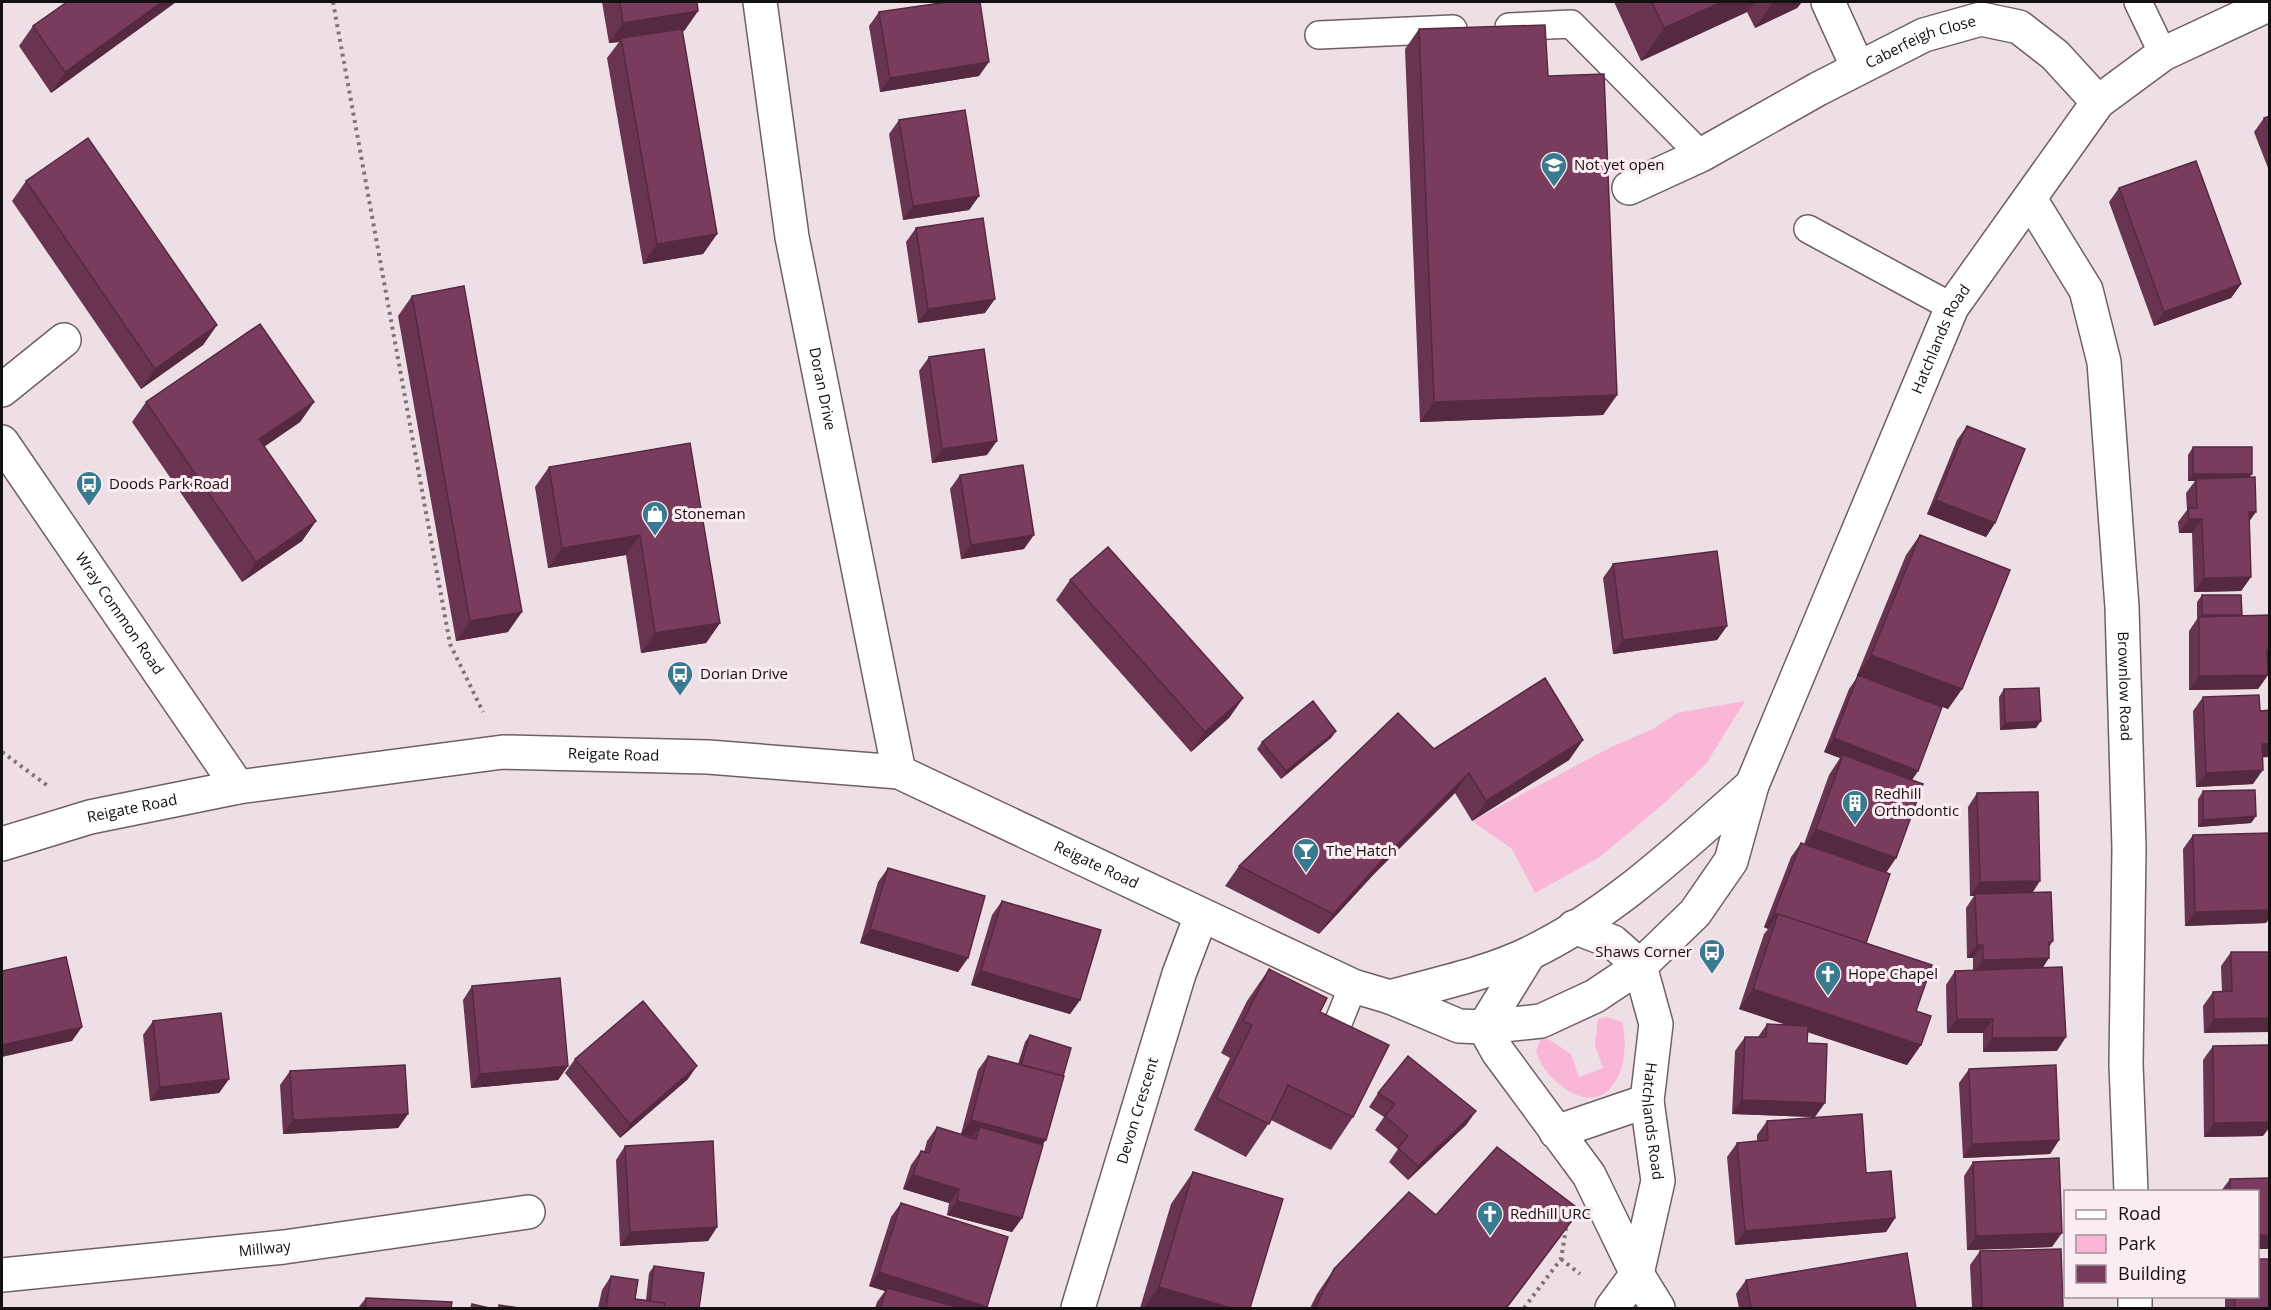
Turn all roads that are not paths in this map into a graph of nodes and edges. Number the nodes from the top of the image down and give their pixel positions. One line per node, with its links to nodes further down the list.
1 (760, 2): 17 (main road, Doran Drive)
2 (1828, 2): 7 (main road, Caberfeigh Close)
3 (2139, 2): 6 (lane)
4 (2270, 4): 6 (main road, Hatchlands Road)
5 (1319, 35): 9 (lane)
6 (2163, 54): 8 (main road, Hatchlands Road)
7 (1858, 68): 8 (main road, Caberfeigh Close); 9 (main road, Caberfeigh Close)
8 (2098, 102): 11 (main road, Hatchlands Road)
9 (1701, 155): 10 (main road, Caberfeigh Close)
10 (1629, 188)
11 (2030, 199): 13 (main road, Hatchlands Road); 31 (main road, Brownlow Road)
12 (1808, 229): 13 (lane)
13 (1952, 308): 18 (main road, Hatchlands Road)
14 (64, 340): 15 (main road)
15 (2, 390)
16 (2, 442): 19 (main road, Wray Common Road)
17 (899, 772): 19 (main road, Reigate Road); 21 (main road, Reigate Road)
18 (1752, 785): 22 (main road, Hatchlands Road); 24 (main road, Hatchlands Road)
19 (238, 787): 20 (main road, Reigate Road)
20 (2, 844)
21 (1201, 915): 25 (main road, Hatchlands Road); 35 (main road, Devon Crescent)
22 (1574, 927): 23 (main road, Hatchlands Road); 24 (main road)
23 (1529, 954): 26 (main road, Hatchlands Road); 27 (main road, Hatchlands Road)
24 (1640, 966): 27 (main road, Hatchlands Road); 29 (main road, Hatchlands Road)
25 (1353, 986): 26 (main road, Hatchlands Road); 28 (lane)
26 (1390, 997): 27 (main road, Hatchlands Road)
27 (1484, 1027): 30 (main road)
28 (1328, 1048)
29 (1647, 1101): 30 (main road); 34 (main road, Hatchlands Road)
30 (1556, 1132): 34 (main road)
31 (2131, 1190)
32 (528, 1212): 33 (main road, Millway)
33 (2, 1275)
34 (1637, 1275): 36 (main road); 37 (main road)
35 (1078, 1308)
36 (1612, 1308)
37 (1658, 1308)

